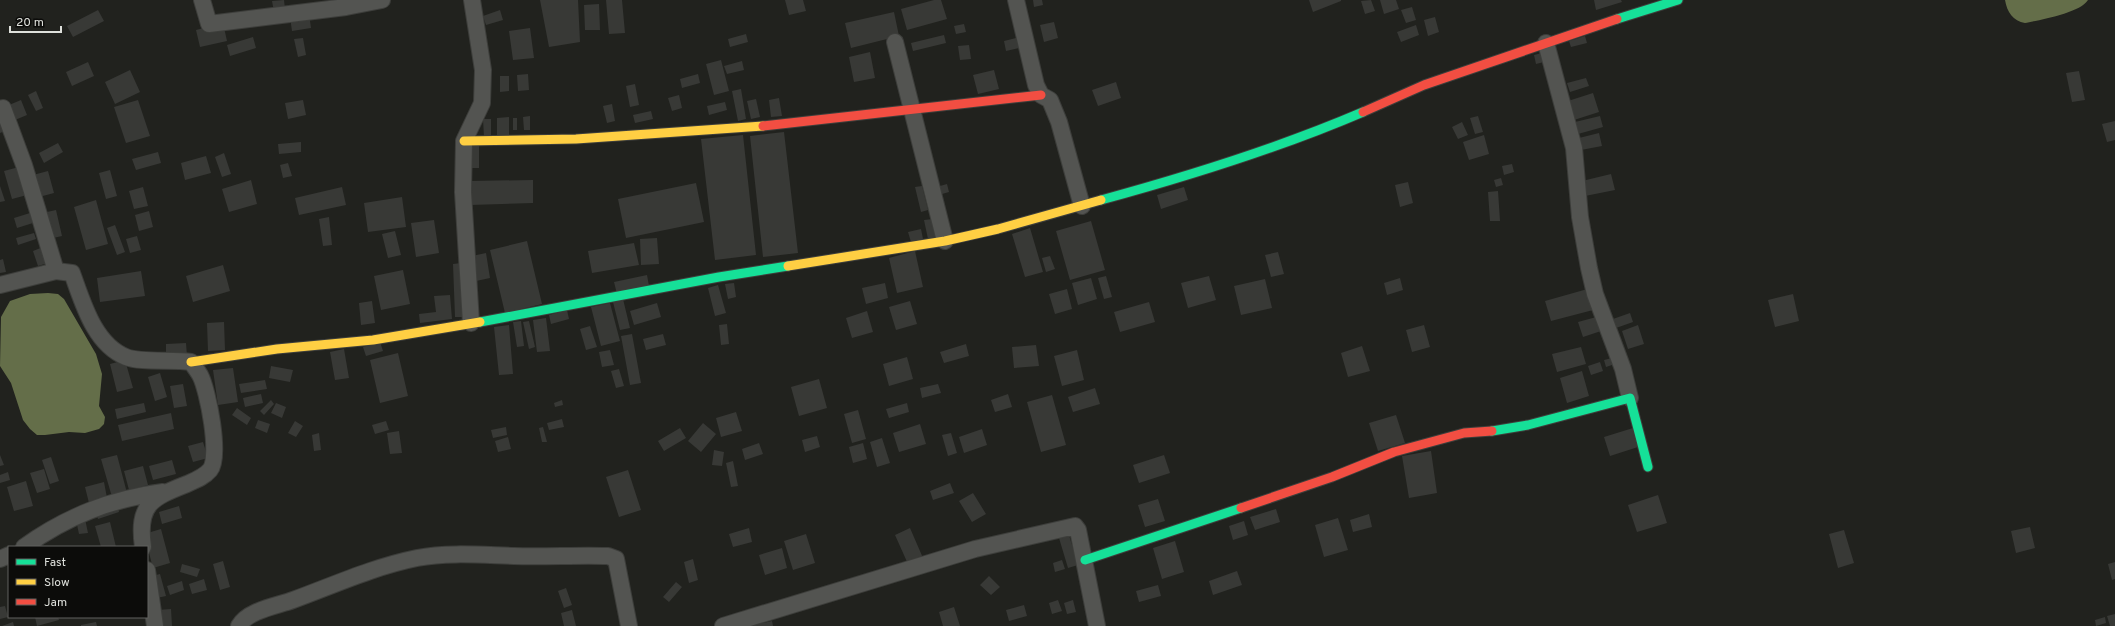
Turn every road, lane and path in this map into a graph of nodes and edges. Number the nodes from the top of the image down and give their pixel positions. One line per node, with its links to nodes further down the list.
1 (202, 0): 2 (street)
2 (382, 0)
3 (472, 0): 11 (street)
4 (1016, 0): 8 (street)
5 (1678, 0): 7 (street)
6 (895, 42): 10 (street)
7 (1546, 43): 12 (street); 18 (street)
8 (1042, 95): 10 (street); 12 (street)
9 (0, 109): 14 (street)
10 (912, 110): 11 (street); 13 (street)
11 (464, 141): 16 (street)
12 (1082, 206): 13 (street)
13 (945, 241): 16 (street)
14 (56, 271): 15 (street); 17 (street)
15 (0, 285)
16 (471, 323): 17 (street)
17 (191, 362): 20 (street)
18 (1630, 398): 19 (street); 23 (street)
19 (1648, 467)
20 (169, 491): 21 (street); 22 (street)
21 (25, 546)
22 (143, 546)
23 (1085, 560): 28 (street); 29 (street)
24 (148, 577): 25 (street)
25 (155, 626)
26 (239, 626): 27 (street)
27 (629, 626)
28 (723, 626)
29 (1097, 626)

